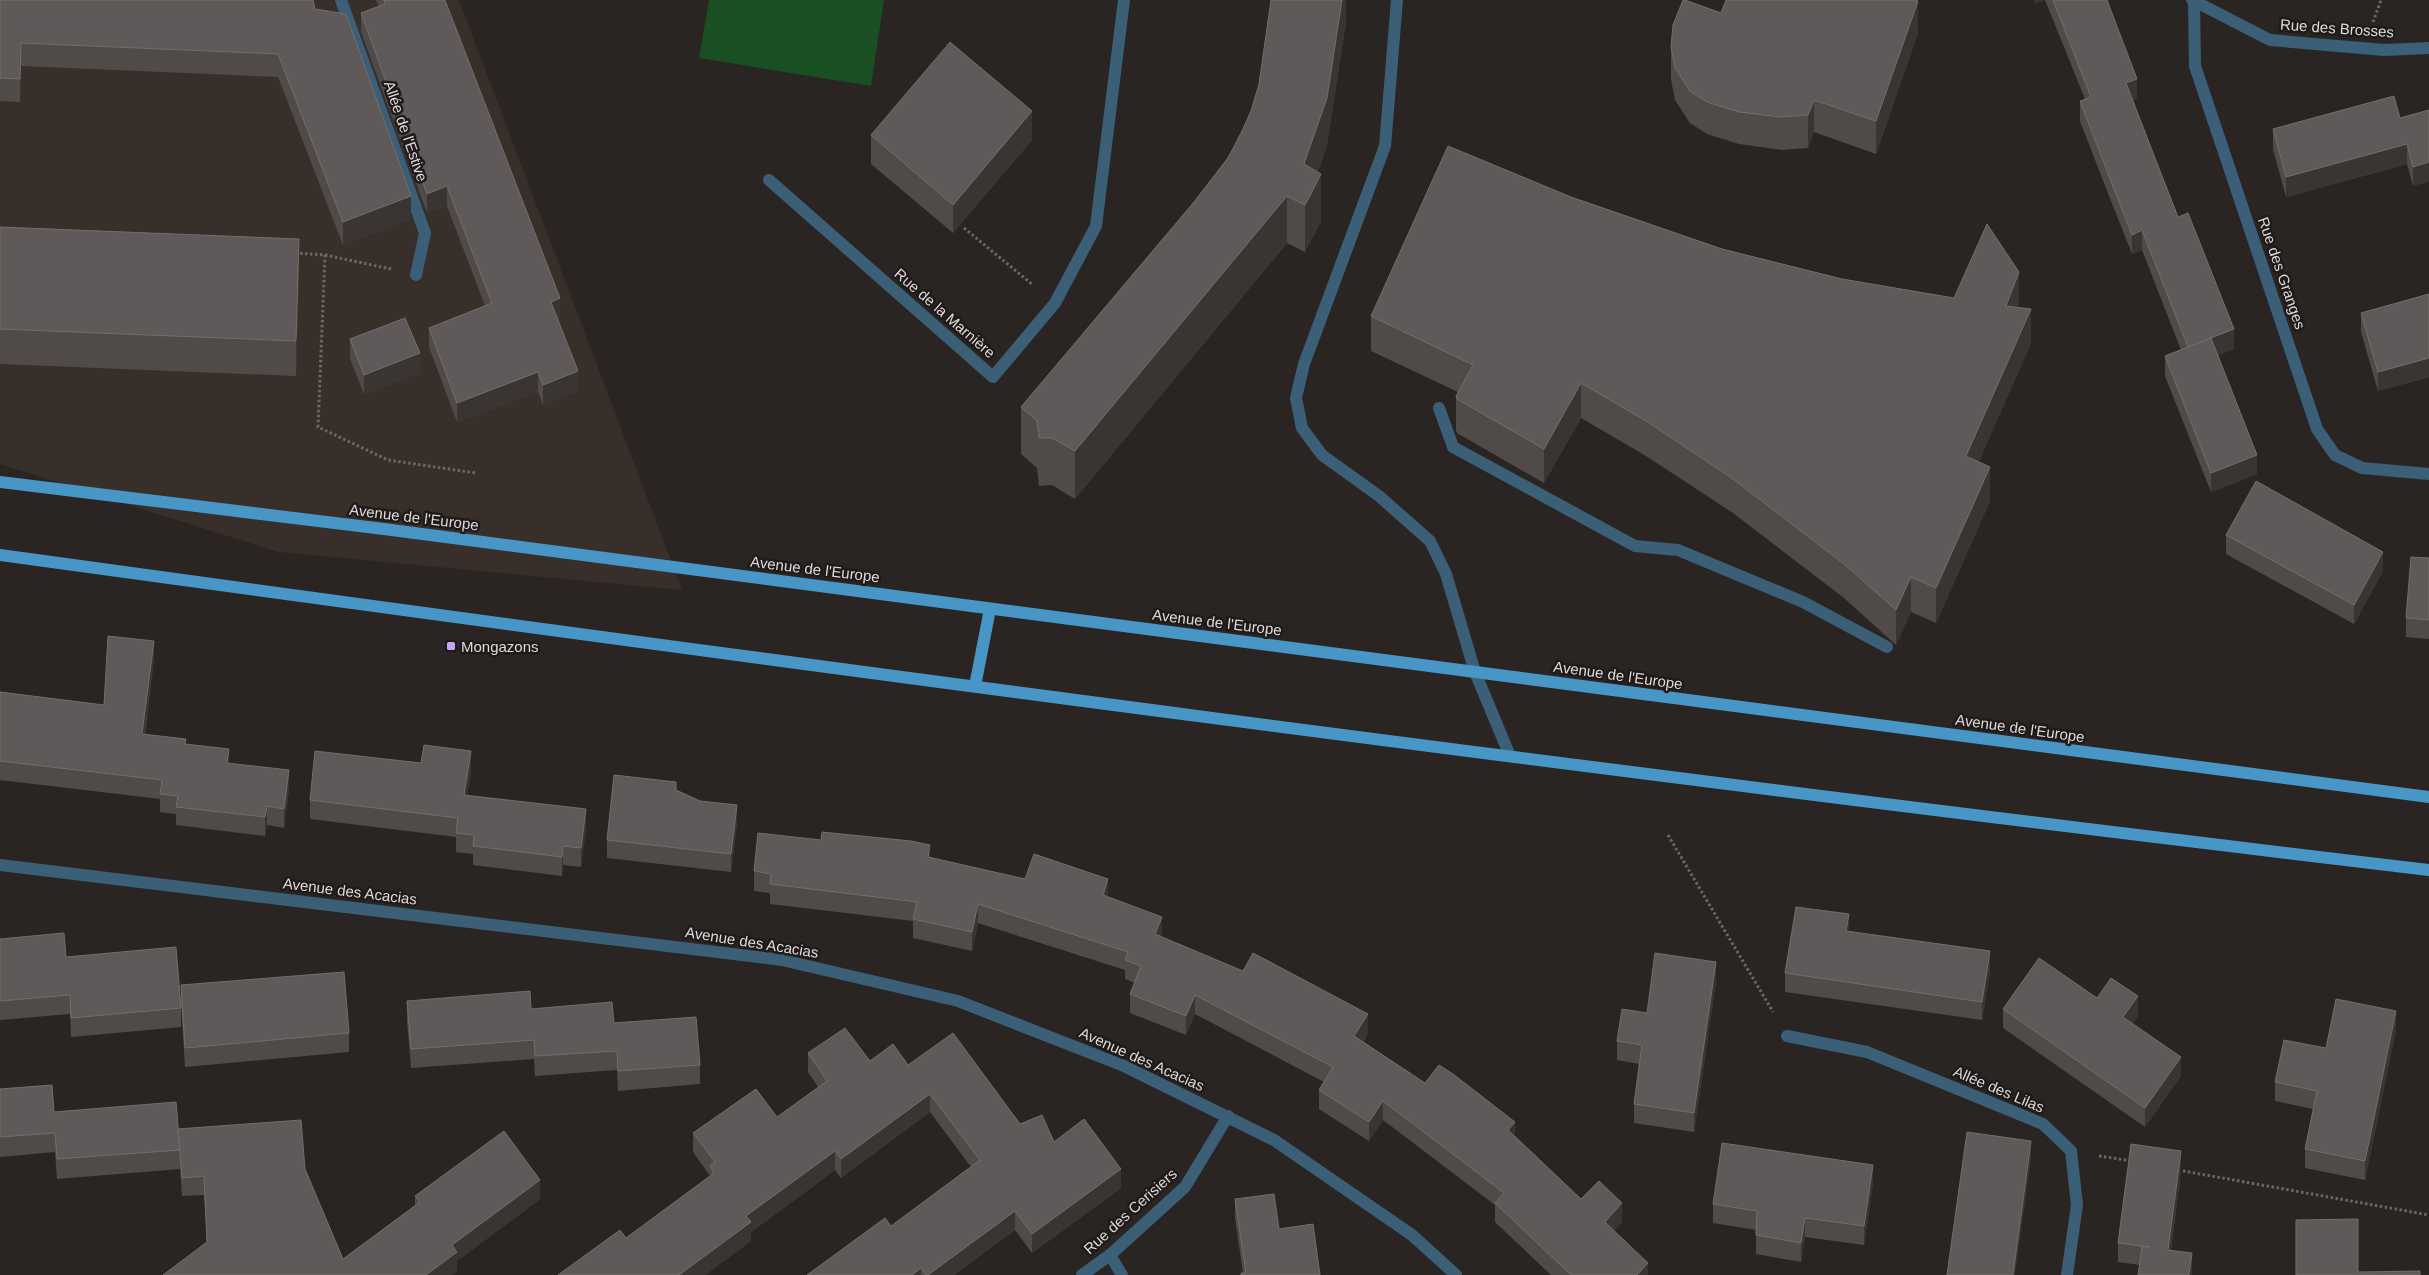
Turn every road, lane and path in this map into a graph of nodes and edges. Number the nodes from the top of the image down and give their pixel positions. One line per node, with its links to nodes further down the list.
1 (341, 0): 10 (street, Allée de l'Estive)
2 (1124, 0): 11 (street, Rue de la Marnière)
3 (1397, 0): 19 (street)
4 (2193, 1): 5 (street, Rue des Brosses); 14 (street, Rue des Granges)
5 (2429, 48)
6 (769, 180): 11 (street, Rue de la Marnière)
7 (964, 228): 11 (path)
8 (286, 253): 9 (path)
9 (325, 255): 10 (path); 13 (path)
10 (416, 274)
11 (1055, 303)
12 (1439, 408): 18 (street)
13 (476, 473)
14 (2429, 474)
15 (0, 482): 17 (main road, Avenue de l'Europe)
16 (0, 555): 20 (main road)
17 (990, 609): 19 (main road, Avenue de l'Europe); 20 (main road)
18 (1887, 647)
19 (1475, 672): 21 (street); 22 (main road, Avenue de l'Europe)
20 (975, 686): 21 (main road)
21 (1510, 756): 25 (main road)
22 (2429, 798)
23 (1668, 835): 26 (path)
24 (0, 865): 27 (street, Avenue des Acacias)
25 (2429, 870)
26 (1787, 1036): 28 (street, Allée des Lilas)
27 (1228, 1116): 32 (street, Rue des Cerisiers); 35 (street, Avenue des Acacias)
28 (2071, 1150): 29 (path); 36 (street)
29 (2139, 1163)
30 (2178, 1170): 31 (path)
31 (2429, 1215)
32 (1110, 1255): 33 (street, Rue des Cerisiers); 34 (street)
33 (1082, 1275)
34 (1122, 1275)
35 (1456, 1275)
36 (2067, 1275)

